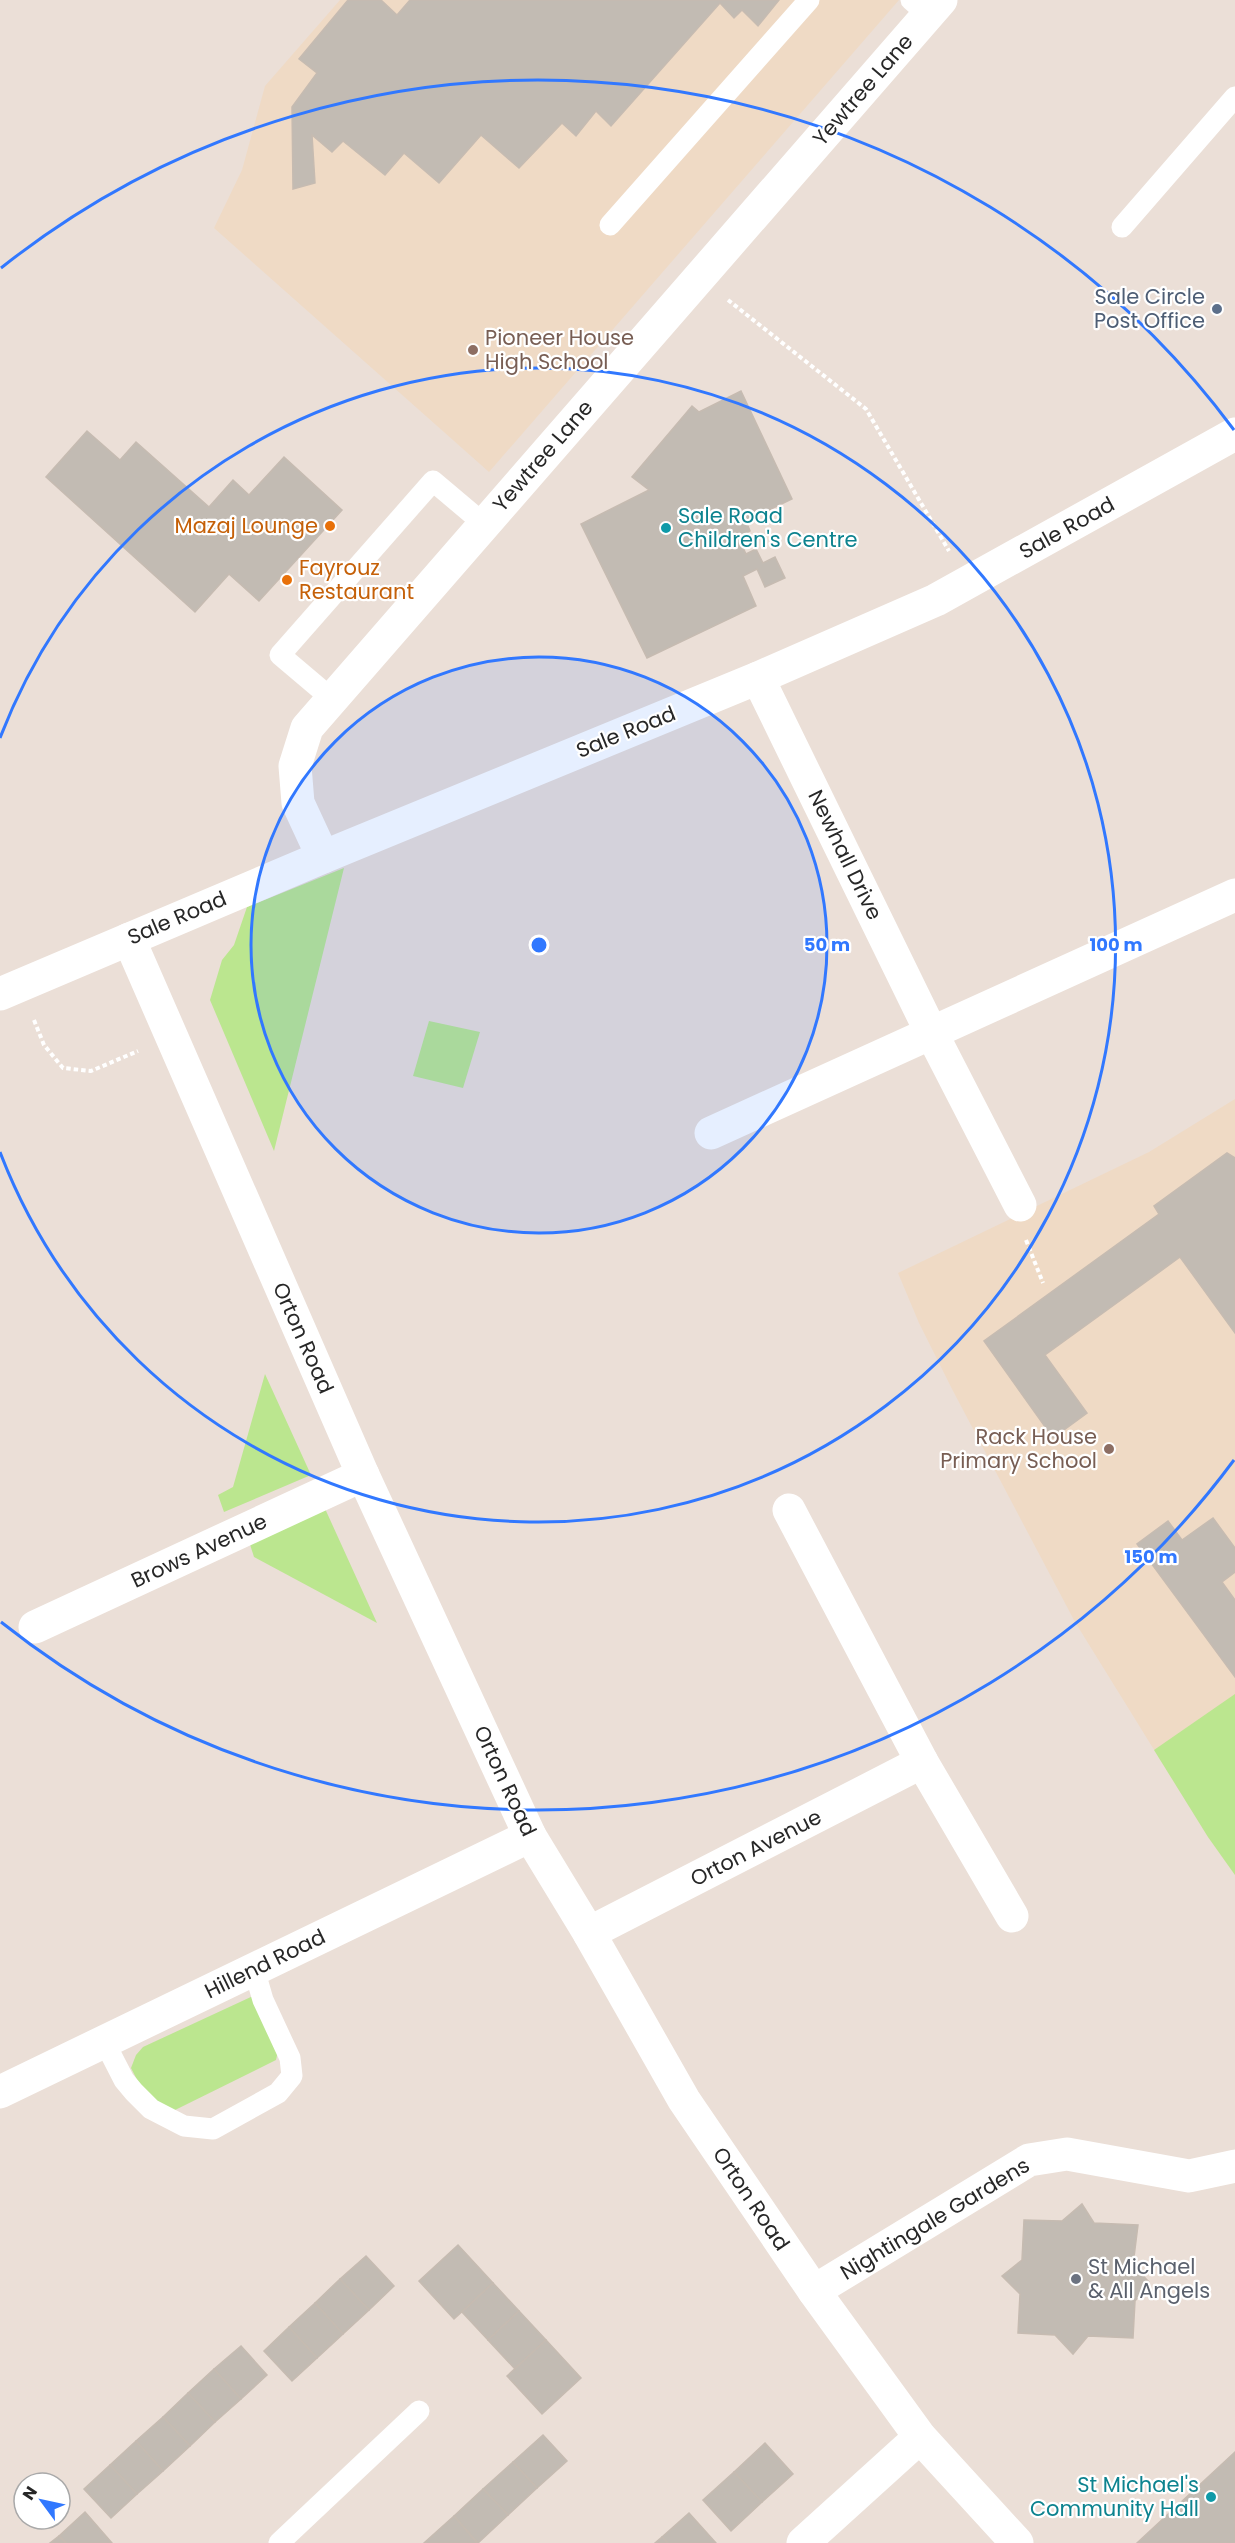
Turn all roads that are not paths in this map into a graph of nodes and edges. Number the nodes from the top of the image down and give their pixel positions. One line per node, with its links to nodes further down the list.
1 (809, 0): 4 (lane)
2 (926, 5): 7 (street, Yewtree Lane)
3 (1235, 98): 5 (lane)
4 (610, 225)
5 (1122, 227)
6 (1235, 434): 8 (street, Sale Road)
7 (484, 524): 9 (street, Yewtree Lane); 9 (lane)
8 (758, 678): 10 (street, Sale Road); 14 (street, Newhall Drive)
9 (332, 699): 10 (street, Yewtree Lane)
10 (323, 857): 12 (street, Sale Road)
11 (1235, 895): 14 (street)
12 (129, 939): 13 (street, Sale Road); 17 (street, Orton Road)
13 (10, 989)
14 (931, 1032): 15 (street); 16 (street, Newhall Drive)
15 (711, 1132)
16 (1020, 1205)
17 (363, 1475): 19 (street, Brows Avenue); 21 (street, Orton Road)
18 (789, 1510): 20 (street)
19 (35, 1627)
20 (922, 1762): 22 (street); 23 (street, Orton Avenue)
21 (530, 1836): 23 (street, Orton Road); 24 (street, Hillend Road)
22 (1012, 1916)
23 (589, 1934): 28 (street, Orton Road)
24 (254, 1969): 25 (street, Hillend Road); 25 (lane)
25 (104, 2041): 26 (street, Hillend Road)
26 (0, 2092)
27 (1235, 2166): 28 (street, Nightingale Gardens)
28 (814, 2290): 30 (street, Orton Road)
29 (419, 2411): 31 (lane)
30 (920, 2437): 32 (street); 33 (street, Orton Road)
31 (279, 2543)
32 (803, 2543)
33 (1017, 2543)

